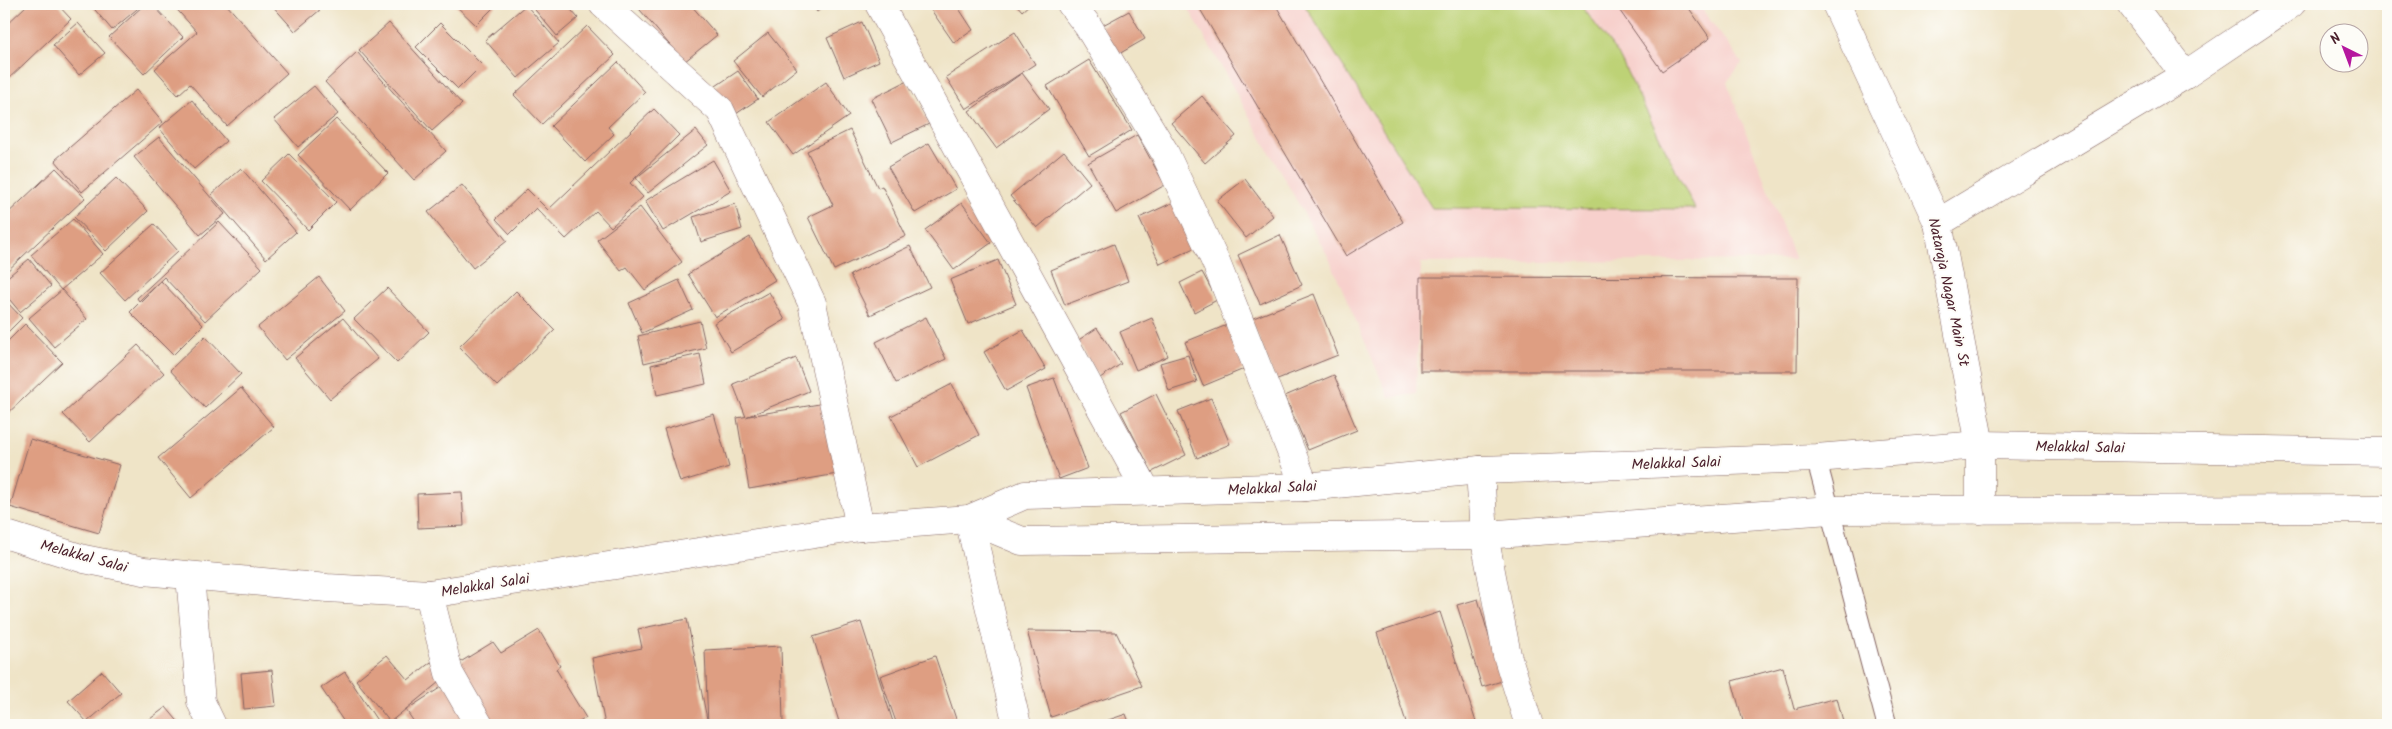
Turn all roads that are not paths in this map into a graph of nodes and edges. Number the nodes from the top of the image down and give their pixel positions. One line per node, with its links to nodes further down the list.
1 (603, 4): 19 (main road)
2 (879, 4): 14 (main road)
3 (1071, 4): 13 (main road)
4 (1836, 4): 8 (main road, Nataraja Nagar Main St)
5 (2131, 4): 7 (main road)
6 (2291, 4): 7 (main road)
7 (2186, 75): 8 (main road)
8 (1938, 223): 9 (main road, Nataraja Nagar Main St)
9 (1980, 445): 10 (main road, Melakkal Salai); 11 (main road, Melakkal Salai); 17 (main road, Nataraja Nagar Main St)
10 (2388, 452)
11 (1816, 458): 12 (main road, Melakkal Salai); 16 (lane)
12 (1480, 470): 13 (main road, Melakkal Salai); 21 (main road)
13 (1305, 487): 14 (main road, Melakkal Salai)
14 (1147, 492): 18 (main road, Melakkal Salai)
15 (2388, 509): 17 (main road, Melakkal Salai)
16 (1830, 510): 17 (main road, Melakkal Salai); 21 (main road, Melakkal Salai); 28 (lane)
17 (1980, 510)
18 (968, 519): 19 (main road, Melakkal Salai); 21 (main road, Melakkal Salai); 26 (main road)
19 (860, 527): 23 (main road, Melakkal Salai)
20 (4, 534): 22 (main road, Melakkal Salai)
21 (1484, 535): 27 (main road)
22 (190, 576): 23 (main road, Melakkal Salai); 24 (main road)
23 (429, 594): 25 (main road)
24 (212, 725)
25 (479, 725)
26 (1016, 725)
27 (1529, 725)
28 (1887, 725)

